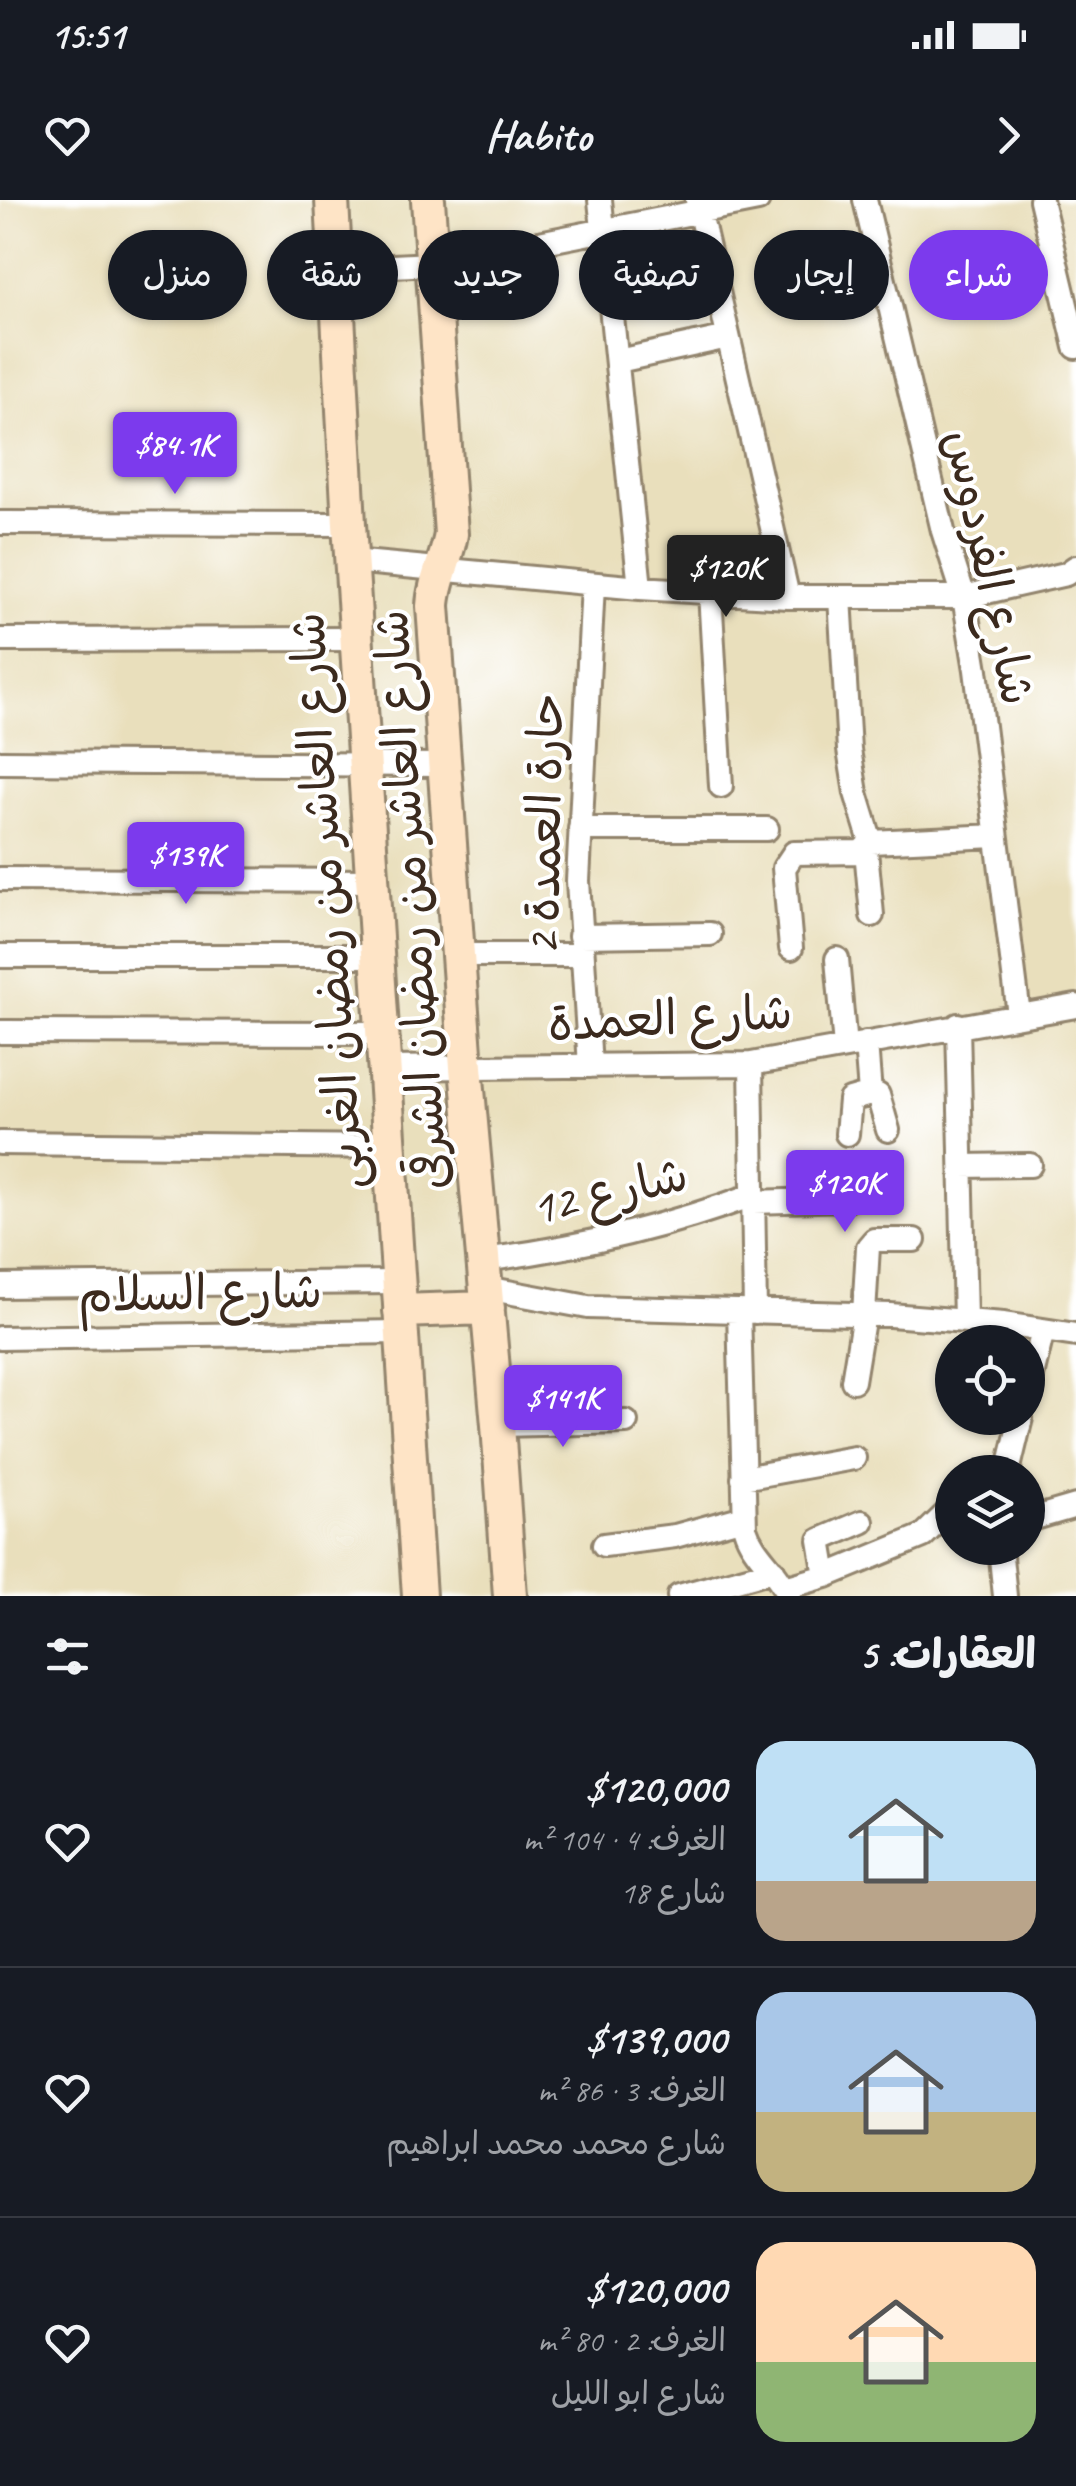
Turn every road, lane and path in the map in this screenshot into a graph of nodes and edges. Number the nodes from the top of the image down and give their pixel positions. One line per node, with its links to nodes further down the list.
1 (332, 200): 8 (street, شارع العاشر من رمضان الغربى)
2 (428, 200): 9 (street, شارع العاشر من رمضان الشرقى)
3 (600, 200): 10 (street)
4 (758, 200): 7 (street)
5 (866, 200): 28 (street, شارع الفردوس)
6 (1040, 200): 16 (street)
7 (698, 206): 11 (street); 15 (street)
8 (333, 230)
9 (430, 230)
10 (604, 230)
11 (611, 230)
12 (337, 320): 19 (street, شارع العاشر من رمضان الغربى)
13 (436, 320): 22 (street, شارع العاشر من رمضان الشرقى)
14 (614, 320): 17 (street)
15 (728, 337): 17 (street); 26 (street)
16 (1076, 347)
17 (618, 361): 24 (street)
18 (0, 523): 19 (street)
19 (349, 524): 20 (street, شارع العاشر من رمضان الغربى)
20 (352, 561): 22 (street); 29 (street, شارع العاشر من رمضان الغربى)
21 (1076, 566): 28 (street)
22 (441, 570): 23 (street); 33 (street, شارع العاشر من رمضان الشرقى)
23 (592, 584): 24 (street); 35 (street, حارة العمدة 2)
24 (640, 588): 25 (street)
25 (710, 592): 26 (street); 34 (street)
26 (788, 597): 27 (street)
27 (840, 597): 28 (street); 38 (street)
28 (964, 597): 37 (street, شارع الفردوس)
29 (357, 639): 30 (street); 32 (street, شارع العاشر من رمضان الغربى)
30 (0, 640)
31 (0, 762): 32 (street)
32 (365, 764): 33 (street); 40 (street, شارع العاشر من رمضان الغربى)
33 (444, 764): 45 (street, شارع العاشر من رمضان الشرقى)
34 (721, 786)
35 (580, 829): 36 (street); 43 (street, حارة العمدة 2)
36 (767, 829)
37 (996, 836): 38 (street); 50 (street, شارع الفردوس)
38 (869, 846): 41 (street); 44 (street)
39 (0, 879): 40 (street)
40 (373, 881): 47 (street, شارع العاشر من رمضان الغربى)
41 (872, 915)
42 (710, 934): 43 (street)
43 (581, 946): 45 (street); 56 (street, حارة العمدة 2)
44 (791, 948)
45 (458, 955): 57 (street, شارع العاشر من رمضان الشرقى)
46 (0, 956): 47 (street)
47 (378, 956): 53 (street, شارع العاشر من رمضان الغربى)
48 (836, 959): 54 (street)
49 (1076, 1006): 50 (street, شارع العمدة)
50 (1019, 1015): 51 (street, شارع العمدة)
51 (958, 1025): 54 (street, شارع العمدة); 65 (street)
52 (0, 1032): 53 (street)
53 (382, 1034): 58 (street, شارع العاشر من رمضان الغربى)
54 (856, 1045): 55 (street, شارع العمدة); 59 (street)
55 (751, 1064): 56 (street, شارع العمدة); 67 (street)
56 (590, 1066): 57 (street, شارع العمدة)
57 (466, 1067): 58 (street, شارع العمدة); 69 (street, شارع العاشر من رمضان الشرقى)
58 (385, 1068): 63 (street, شارع العاشر من رمضان الغربى)
59 (870, 1094): 60 (street); 61 (street)
60 (888, 1130)
61 (847, 1134)
62 (0, 1144): 63 (street)
63 (390, 1148): 71 (street, شارع العاشر من رمضان الغربى)
64 (1030, 1165): 65 (street)
65 (962, 1166): 74 (street)
66 (850, 1198): 67 (street, شارع 12)
67 (753, 1199): 69 (street, شارع 12); 72 (street)
68 (914, 1240): 73 (street)
69 (486, 1285): 71 (street); 72 (street); 81 (street, شارع العاشر من رمضان الشرقى)
70 (0, 1286): 71 (street, شارع السلام)
71 (400, 1308): 78 (street, شارع السلام); 93 (street, شارع العاشر من رمضان الغربى)
72 (747, 1311): 73 (street); 83 (street)
73 (864, 1314): 74 (street); 79 (street)
74 (966, 1320): 75 (street)
75 (1004, 1325)
76 (1045, 1330): 77 (street)
77 (1076, 1335)
78 (0, 1338)
79 (853, 1381)
80 (626, 1422): 81 (street)
81 (498, 1425): 94 (street, شارع العاشر من رمضان الشرقى)
82 (854, 1458): 83 (street)
83 (743, 1478): 86 (street)
84 (1076, 1506): 85 (street)
85 (1045, 1515)
86 (744, 1517): 89 (street); 92 (street)
87 (862, 1522): 91 (street)
88 (935, 1524): 91 (street)
89 (604, 1546)
90 (1002, 1565): 96 (street)
91 (826, 1576): 92 (street)
92 (782, 1585): 95 (street)
93 (419, 1596)
94 (510, 1596)
95 (679, 1596)
96 (1005, 1596)

